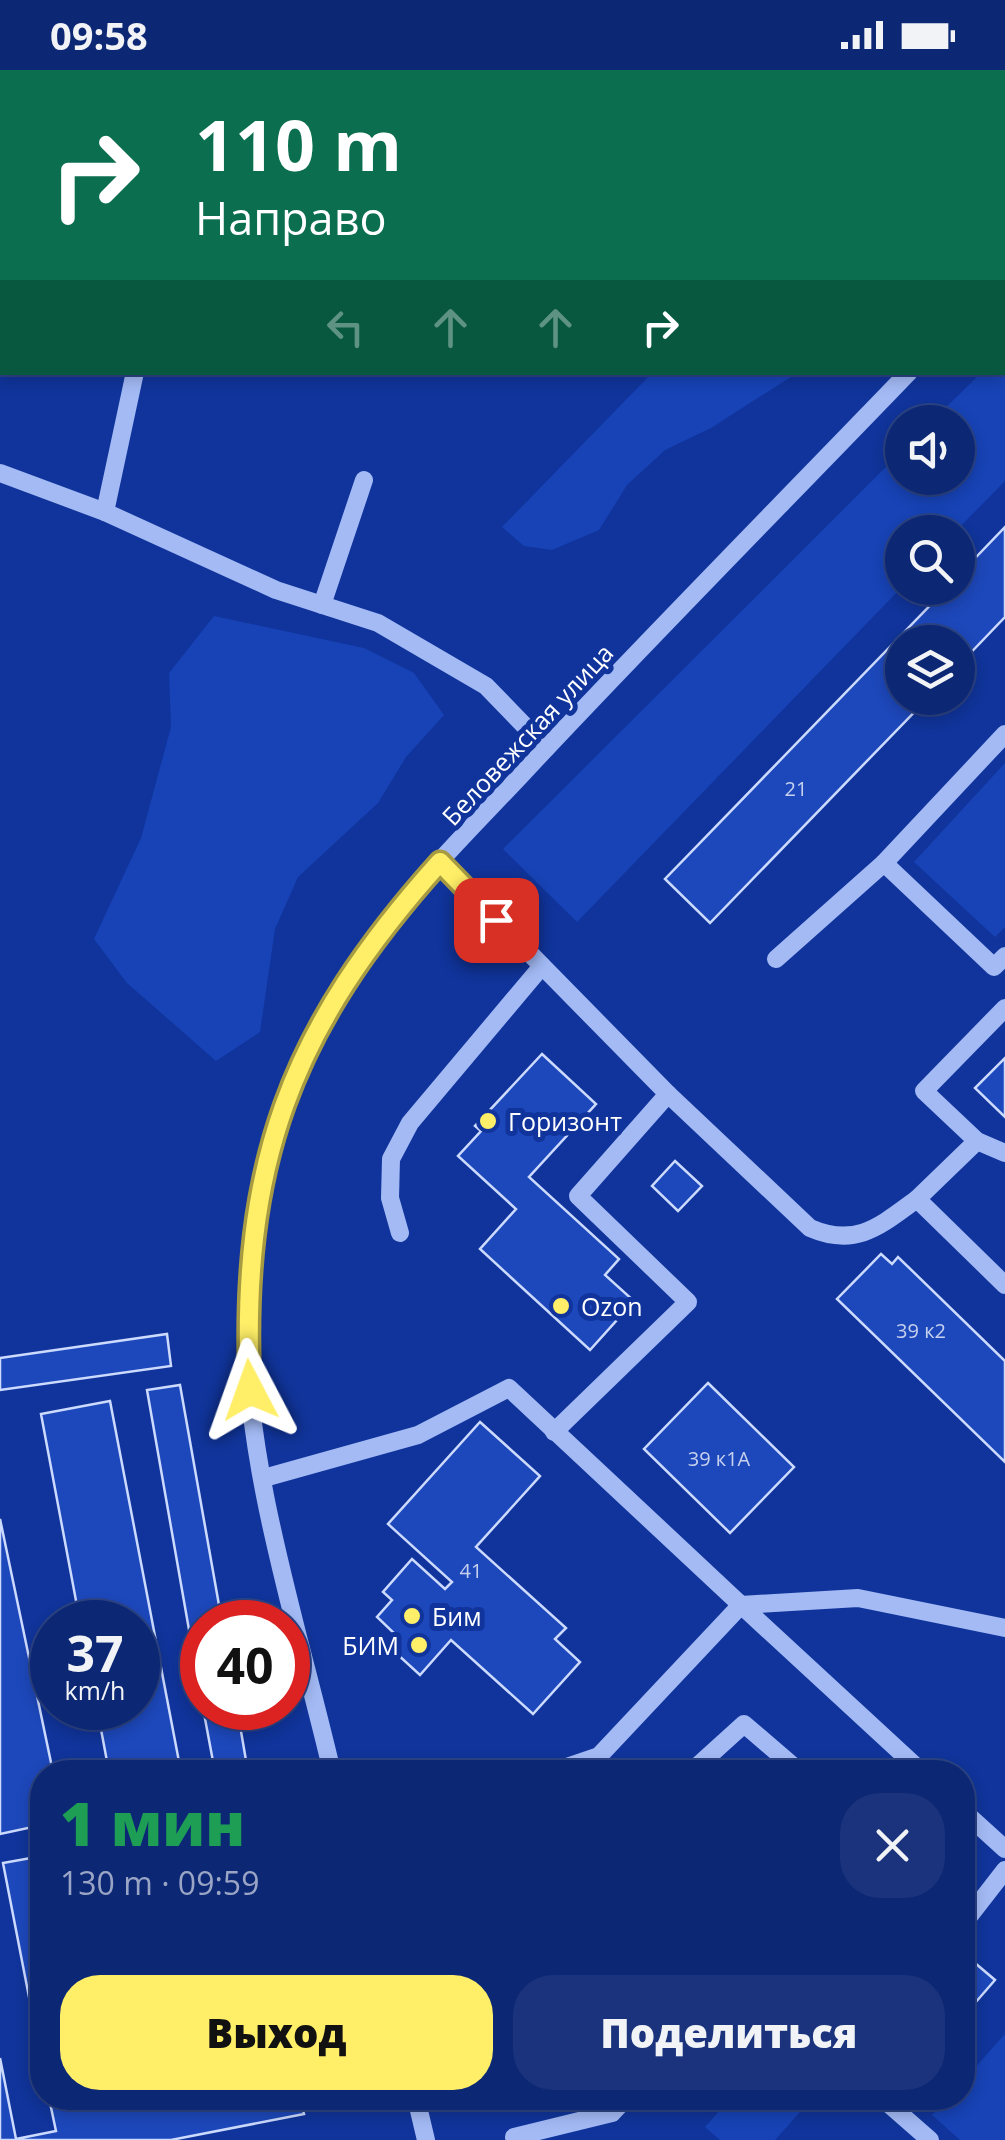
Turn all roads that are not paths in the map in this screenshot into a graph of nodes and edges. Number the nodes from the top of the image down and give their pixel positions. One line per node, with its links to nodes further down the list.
1 (134, 375): 5 (street)
2 (906, 375): 8 (street, Беловежская улица)
3 (0, 473): 5 (street)
4 (364, 480): 6 (street)
5 (105, 512): 6 (street)
6 (322, 605): 8 (street)
7 (1005, 734): 10 (street)
8 (546, 748): 9 (street, Беловежская улица)
9 (440, 862): 13 (street); 22 (street, Беловежская улица)
10 (884, 862): 11 (street); 12 (street)
11 (1005, 956)
12 (776, 959)
13 (542, 966): 15 (street); 19 (street)
14 (1005, 1008): 16 (street)
15 (668, 1094): 18 (street); 21 (street)
16 (977, 1141): 17 (street); 18 (street)
17 (1005, 1153)
18 (917, 1199): 20 (street)
19 (400, 1232)
20 (1005, 1285)
21 (554, 1432): 22 (street); 23 (street)
22 (264, 1478): 25 (street, Беловежская улица)
23 (742, 1605): 24 (street); 26 (street); 29 (street)
24 (1005, 1628)
25 (329, 1760)
26 (586, 1760)
27 (704, 1760): 28 (street)
28 (786, 1760)
29 (909, 1760)
30 (975, 1822): 31 (street)
31 (1005, 1850)
32 (1005, 1870): 33 (street)
33 (975, 1908)
34 (419, 2110): 38 (street)
35 (615, 2110): 37 (street)
36 (896, 2110): 39 (street)
37 (514, 2137)
38 (426, 2140)
39 (930, 2140)

